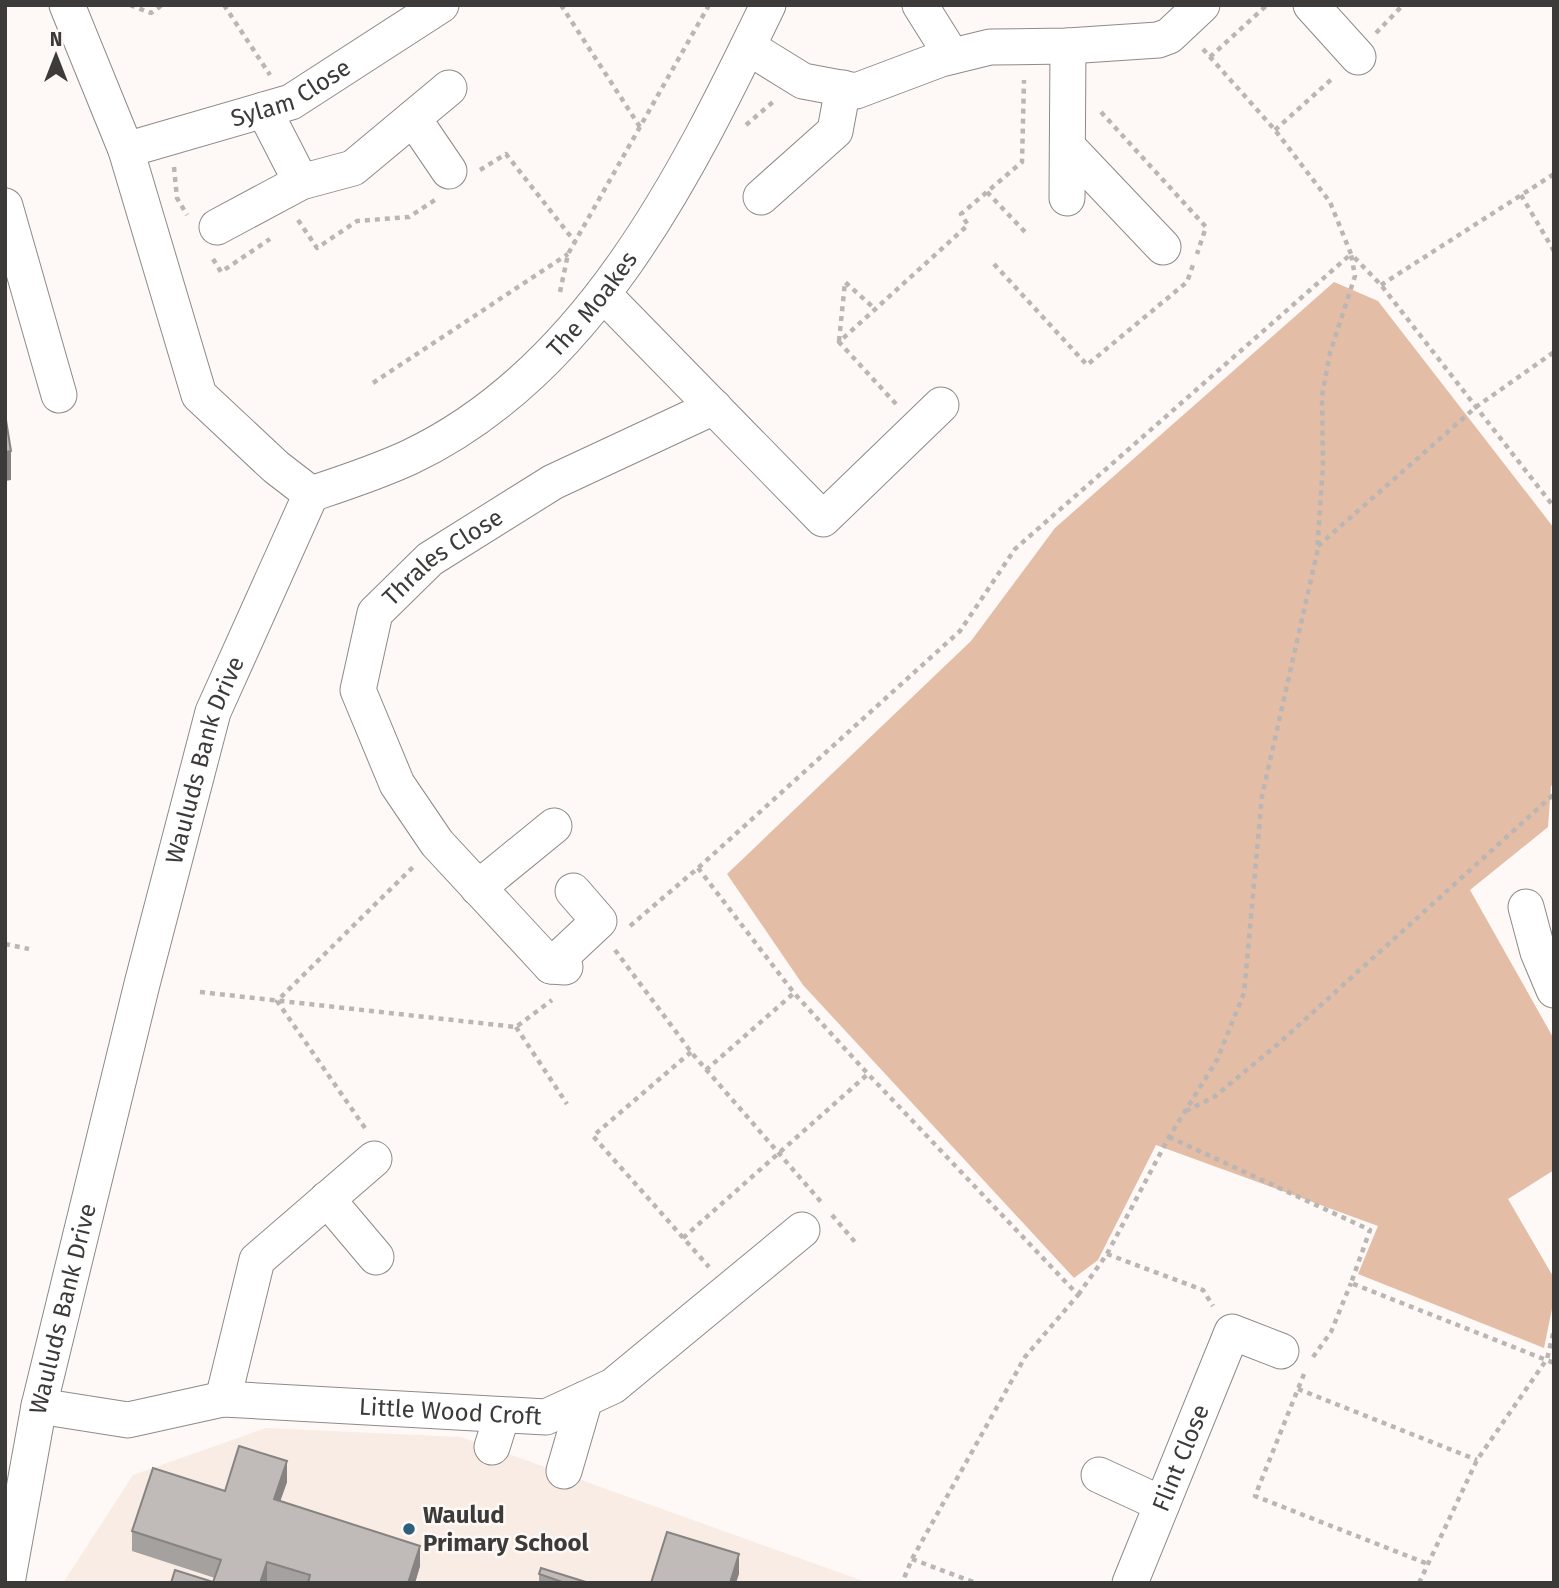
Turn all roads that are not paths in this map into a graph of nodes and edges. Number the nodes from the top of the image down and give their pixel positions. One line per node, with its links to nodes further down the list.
1 (67, 5): 16 (street)
2 (442, 5): 13 (street, Sylam Close)
3 (768, 5): 8 (street, The Moakes)
4 (920, 5): 9 (street)
5 (1311, 5): 10 (street)
6 (1192, 15): 7 (street)
7 (1068, 46): 9 (street); 15 (street)
8 (748, 47): 12 (street); 24 (street, The Moakes)
9 (952, 55): 12 (street)
10 (1358, 57)
11 (449, 88): 14 (street)
12 (842, 88): 19 (street)
13 (264, 110): 16 (street, Sylam Close); 18 (street)
14 (412, 118): 17 (street); 18 (street)
15 (1068, 147): 20 (street); 23 (street)
16 (126, 149): 28 (street)
17 (455, 180)
18 (301, 182): 22 (street)
19 (761, 197)
20 (1067, 198)
21 (5, 206): 25 (street)
22 (205, 232)
23 (1163, 247)
24 (603, 293): 26 (street); 28 (street, The Moakes)
25 (59, 395)
26 (714, 407): 27 (street); 30 (street, Thrales Close)
27 (929, 416)
28 (311, 494): 41 (street, Wauluds Bank Drive)
29 (554, 826): 30 (street)
30 (478, 888): 31 (street, Thrales Close)
31 (573, 891)
32 (1526, 908): 33 (street)
33 (1554, 990)
34 (374, 1159): 35 (street)
35 (327, 1199): 37 (street); 39 (street)
36 (802, 1230): 40 (street, Little Wood Croft)
37 (376, 1257)
38 (1281, 1351): 44 (street, Flint Close)
39 (223, 1399): 40 (street, Little Wood Croft); 41 (street, Little Wood Croft)
40 (585, 1399): 42 (street)
41 (39, 1406): 45 (street, Wauluds Bank Drive)
42 (564, 1471)
43 (1099, 1475): 44 (street)
44 (1162, 1504): 46 (street, Flint Close)
45 (6, 1583)
46 (1130, 1583)

